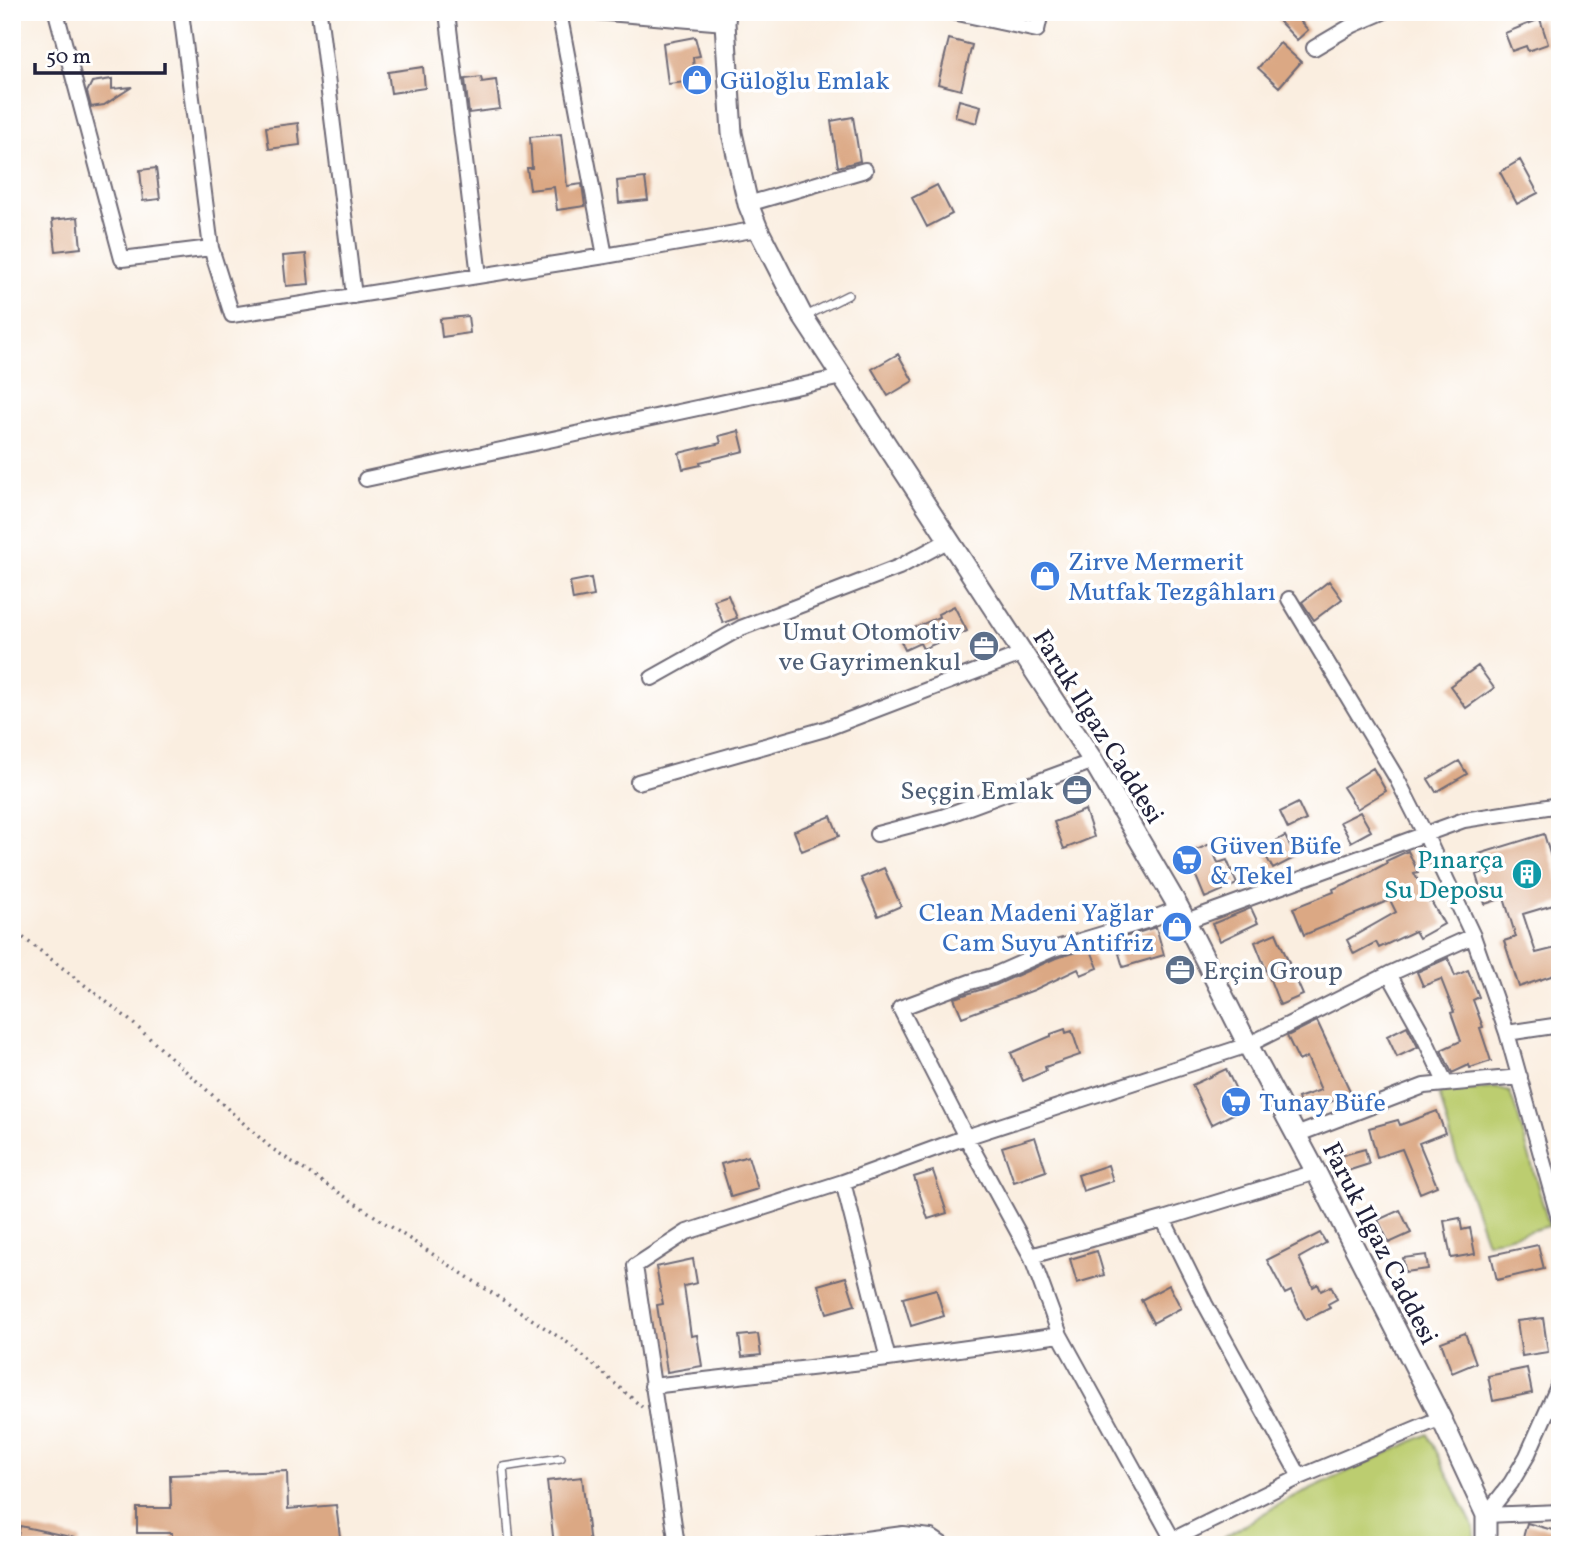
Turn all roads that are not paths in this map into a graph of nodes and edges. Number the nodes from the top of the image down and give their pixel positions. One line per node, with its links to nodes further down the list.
1 (56, 12): 15 (street)
2 (181, 12): 15 (street)
3 (319, 12): 19 (street)
4 (447, 12): 17 (street)
5 (559, 12): 16 (street)
6 (596, 12): 10 (street)
7 (953, 12): 8 (street)
8 (1041, 12)
9 (1383, 12): 11 (street)
10 (725, 18): 13 (street, Faruk Ilgaz Caddesi)
11 (1314, 48)
12 (865, 170): 13 (street)
13 (748, 204): 14 (street, Faruk Ilgaz Caddesi)
14 (758, 229): 16 (street); 20 (street, Faruk Ilgaz Caddesi)
15 (211, 248): 19 (street)
16 (605, 256): 17 (street)
17 (479, 276): 19 (street)
18 (848, 295): 20 (lane)
19 (354, 296)
20 (803, 317): 21 (street, Faruk Ilgaz Caddesi)
21 (842, 377): 22 (street); 23 (street, Faruk Ilgaz Caddesi)
22 (366, 478)
23 (949, 540): 25 (street, Faruk Ilgaz Caddesi); 26 (street)
24 (1289, 599): 31 (street)
25 (1024, 653): 27 (street, Faruk Ilgaz Caddesi); 28 (street)
26 (652, 678)
27 (1092, 759): 30 (street); 32 (street, Faruk Ilgaz Caddesi)
28 (638, 782)
29 (1560, 805): 31 (street)
30 (877, 834)
31 (1425, 834): 32 (street); 33 (street)
32 (1182, 915): 37 (street, Faruk Ilgaz Caddesi); 41 (street)
33 (1472, 936): 34 (street); 36 (street)
34 (1389, 974): 37 (street); 39 (street)
35 (1560, 1025): 36 (street)
36 (1507, 1032): 38 (street)
37 (1248, 1045): 40 (street, Faruk Ilgaz Caddesi); 41 (street)
38 (1520, 1077): 39 (street); 45 (street)
39 (1446, 1084): 40 (street)
40 (1296, 1135): 42 (street, Faruk Ilgaz Caddesi)
41 (966, 1137): 43 (street); 46 (street)
42 (1316, 1172): 44 (street); 51 (street, Faruk Ilgaz Caddesi)
43 (843, 1182): 48 (street); 50 (street)
44 (1163, 1219): 46 (street); 53 (street)
45 (1560, 1222)
46 (1031, 1256): 47 (street)
47 (1060, 1335): 48 (street); 56 (street)
48 (888, 1359): 50 (street)
49 (1560, 1382): 55 (street)
50 (652, 1386): 58 (street)
51 (1441, 1418): 53 (street); 55 (street, Faruk Ilgaz Caddesi)
52 (561, 1458): 57 (lane)
53 (1300, 1477): 56 (street)
54 (1560, 1512): 55 (street)
55 (1486, 1515): 61 (street, Faruk Ilgaz Caddesi)
56 (1167, 1542)
57 (510, 1545)
58 (677, 1545)
59 (820, 1545): 60 (street)
60 (943, 1545)
61 (1486, 1545)

